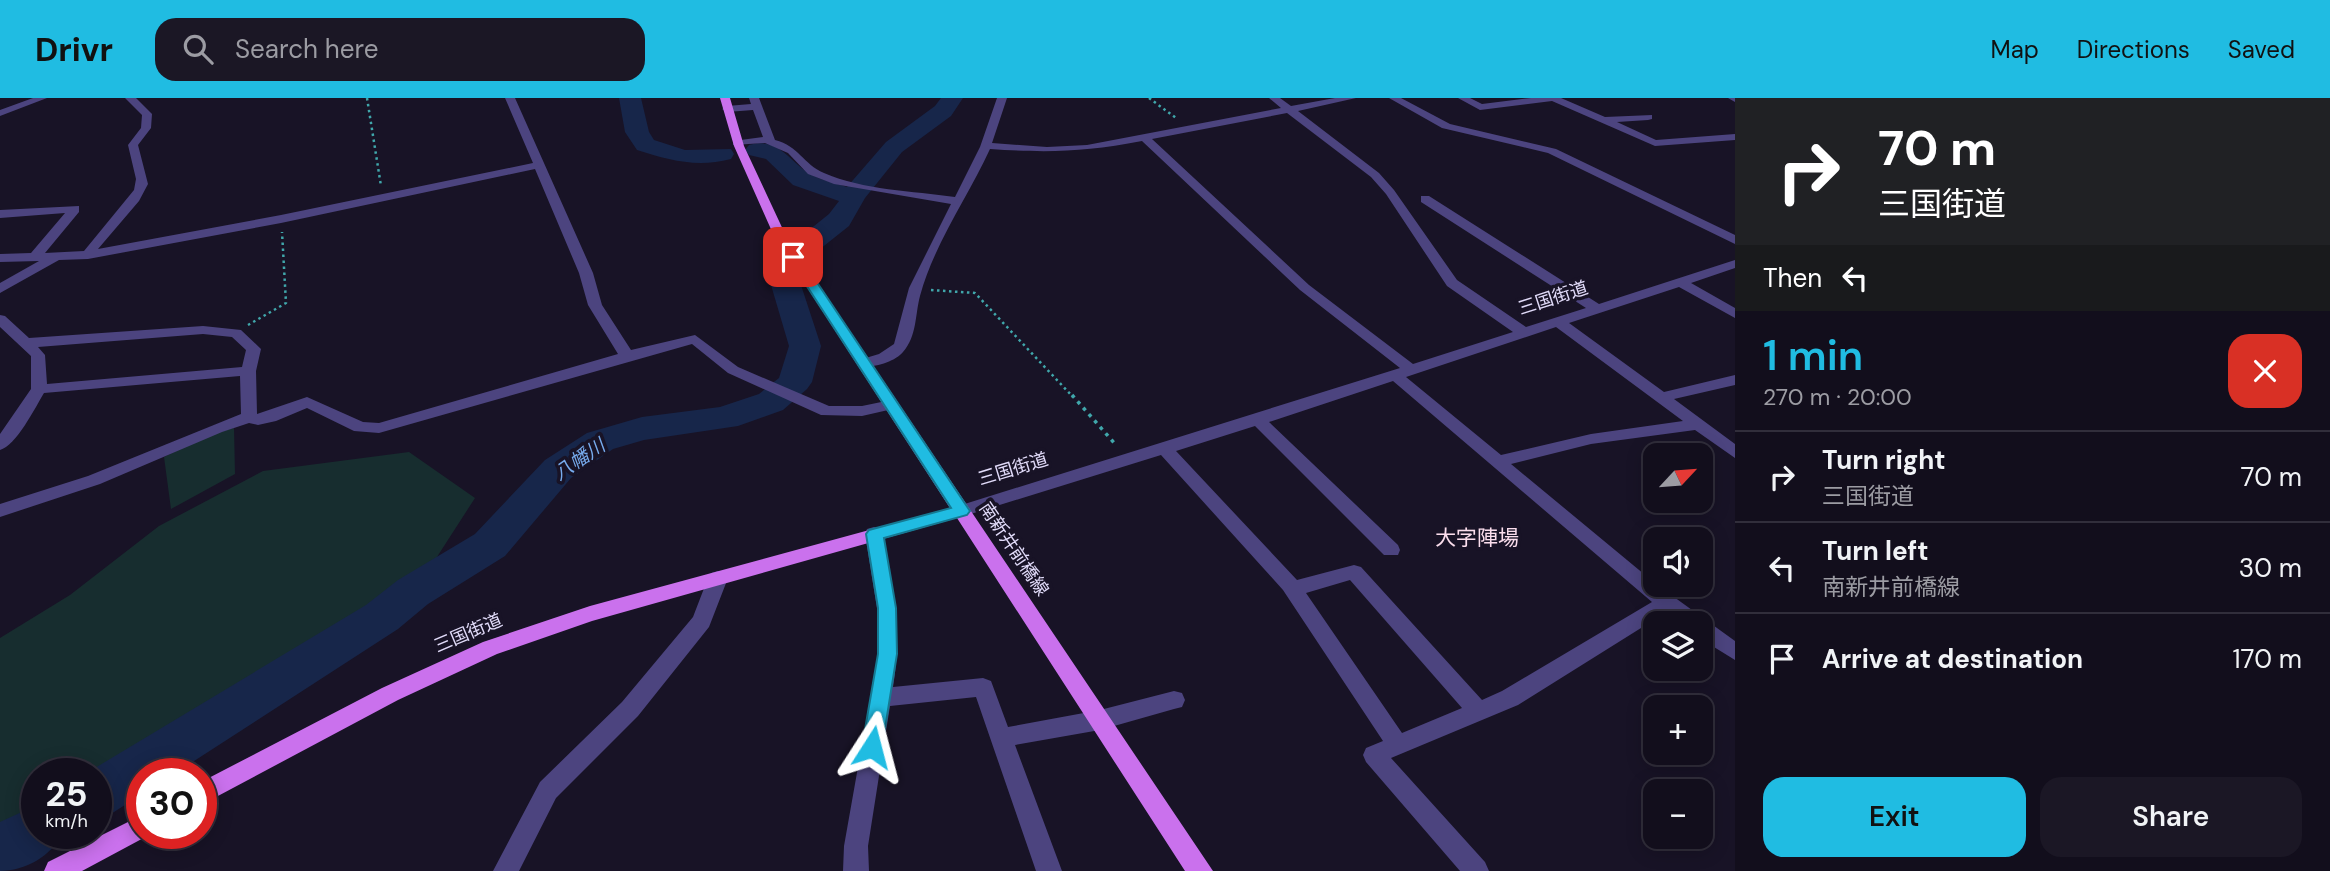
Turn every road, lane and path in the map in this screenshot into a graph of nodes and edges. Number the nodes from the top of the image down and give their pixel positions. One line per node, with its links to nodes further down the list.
1 (42, 98): 15 (street)
2 (130, 98): 31 (street)
3 (367, 98): 25 (path)
4 (510, 98): 24 (street)
5 (1002, 98): 23 (street)
6 (1149, 98): 18 (path)
7 (1275, 98): 14 (street)
8 (1351, 98): 14 (street)
9 (1394, 98): 30 (street)
10 (1463, 98): 11 (street)
11 (1554, 98): 17 (street)
12 (755, 102): 13 (street); 21 (street)
13 (726, 103): 22 (main road, 南新井前橋線)
14 (1295, 111): 18 (street); 44 (street)
15 (0, 113)
16 (1648, 117): 17 (street)
17 (1602, 120): 19 (street)
18 (1191, 129): 20 (street)
19 (1735, 137)
20 (1144, 138): 23 (street); 49 (street)
21 (769, 139): 22 (street); 27 (street)
22 (737, 143): 47 (main road, 南新井前橋線)
23 (988, 146): 27 (street)
24 (539, 165): 25 (street); 46 (street)
25 (383, 199): 29 (street)
26 (1425, 200): 39 (street)
27 (956, 201): 38 (street)
28 (0, 214): 32 (street)
29 (281, 219): 31 (street); 43 (path)
30 (1735, 240)
31 (88, 255): 33 (street)
32 (35, 256): 33 (street); 34 (street)
33 (56, 256): 37 (street)
34 (0, 258)
35 (1735, 264): 36 (street, 三国街道)
36 (1680, 282): 39 (street, 三国街道); 40 (street)
37 (0, 289)
38 (915, 289): 47 (street); 60 (path)
39 (1597, 309): 42 (street, 三国街道)
40 (1735, 314)
41 (0, 319): 45 (street)
42 (1558, 322): 44 (street, 三国街道); 52 (street)
43 (236, 333): 45 (street); 48 (street)
44 (1525, 333): 49 (street, 三国街道)
45 (27, 343): 51 (street)
46 (628, 359): 53 (street); 54 (street)
47 (864, 363): 53 (main road, 南新井前橋線)
48 (248, 371): 51 (street); 54 (street)
49 (1401, 371): 55 (street, 三国街道); 61 (street)
50 (1735, 380): 52 (street)
51 (39, 389): 57 (street)
52 (1661, 397): 56 (street)
53 (891, 405): 63 (main road, 南新井前橋線)
54 (249, 417): 62 (street)
55 (1258, 420): 58 (street, 三国街道); 65 (street)
56 (1700, 424): 59 (street); 61 (street)
57 (0, 445)
58 (1165, 449): 60 (street, 三国街道); 67 (street)
59 (1735, 452)
60 (1129, 460): 63 (street, 三国街道)
61 (1500, 461): 68 (street)
62 (0, 511)
63 (961, 511): 64 (main road, 三国街道); 75 (main road, 南新井前橋線)
64 (874, 534): 66 (main road, 三国街道); 72 (street)
65 (1391, 550)
66 (718, 578): 78 (main road, 三国街道); 81 (street)
67 (1293, 589): 74 (street); 77 (street)
68 (1666, 603): 69 (street); 74 (street)
69 (1677, 611)
70 (1713, 636): 71 (street)
71 (1735, 652)
72 (880, 698): 76 (street); 82 (street)
73 (1174, 700): 75 (street)
74 (1478, 711): 77 (street)
75 (1100, 720): 76 (street); 84 (main road, 南新井前橋線)
76 (1002, 738): 83 (street)
77 (1398, 745): 85 (street)
78 (217, 786)
79 (126, 834): 80 (main road)
80 (57, 871)
81 (506, 871)
82 (856, 871)
83 (1049, 871)
84 (1200, 871)
85 (1476, 871)

